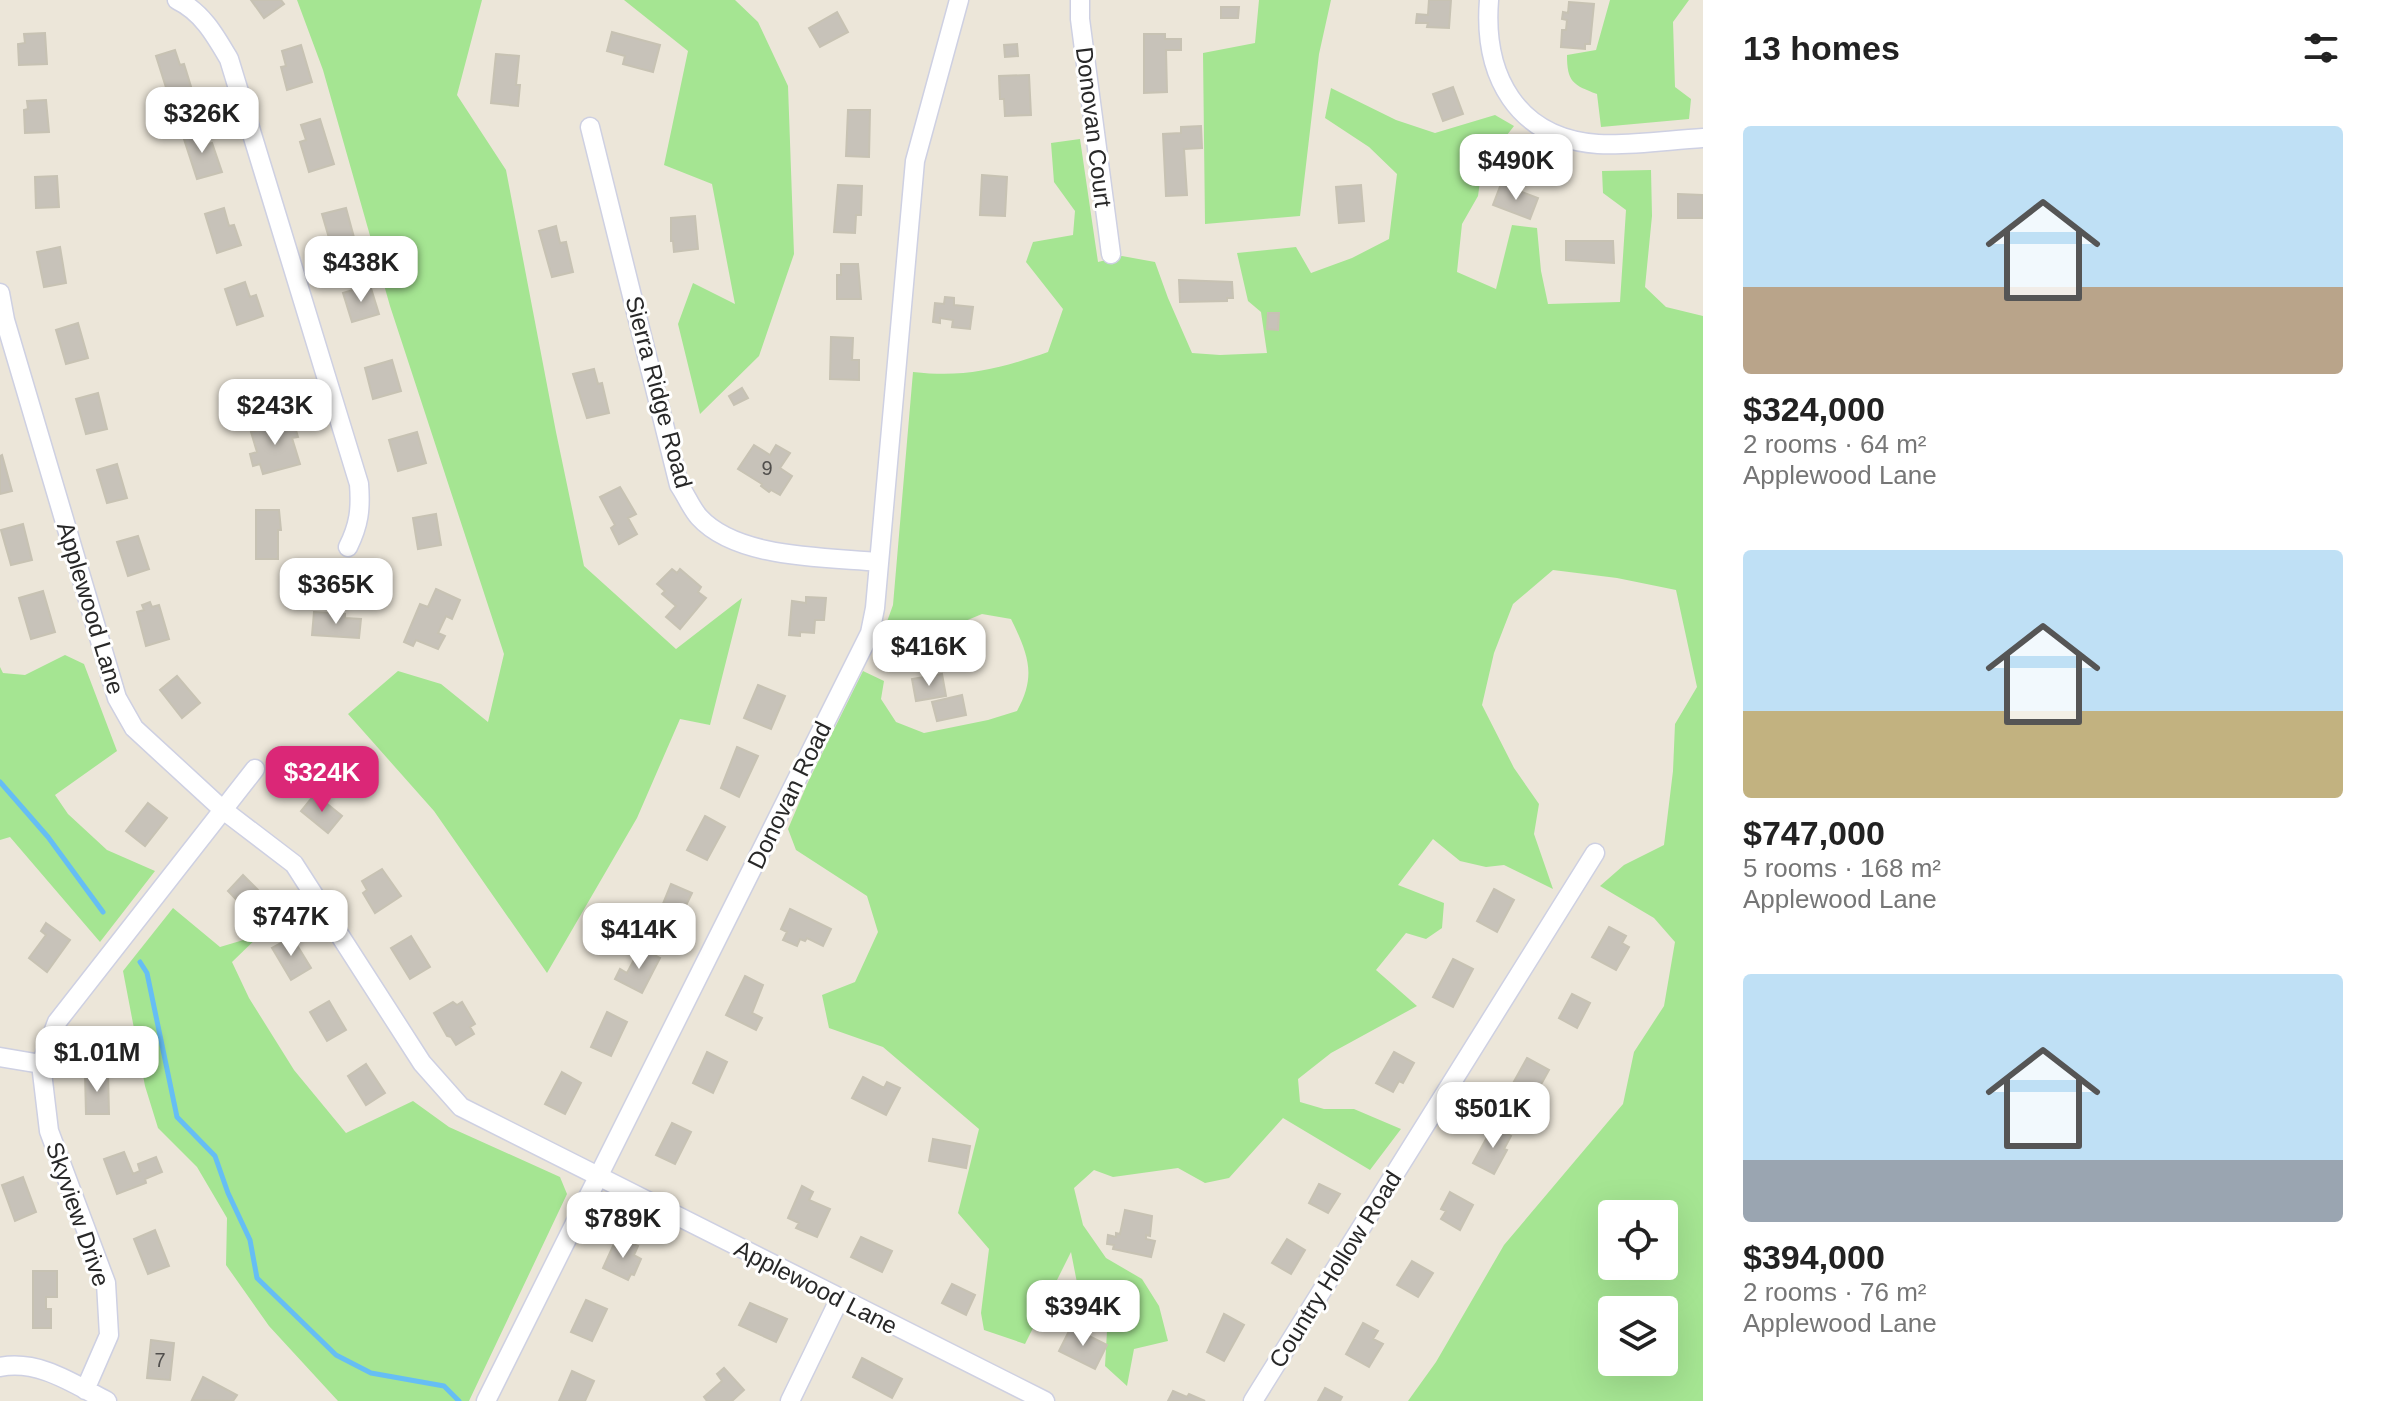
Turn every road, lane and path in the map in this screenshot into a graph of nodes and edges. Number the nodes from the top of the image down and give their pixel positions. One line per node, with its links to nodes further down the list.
1 (177, 0): 9 (street)
2 (959, 0): 10 (street, Donovan Road)
3 (1080, 0): 7 (street, Donovan Court)
4 (1489, 0): 6 (street)
5 (590, 127): 10 (street, Sierra Ridge Road)
6 (1703, 138)
7 (1111, 254)
8 (0, 293): 12 (street, Applewood Lane)
9 (348, 547)
10 (879, 562): 16 (street, Donovan Road)
11 (255, 769): 12 (street, Skyview Drive)
12 (222, 809): 15 (street, Skyview Drive); 16 (street, Applewood Lane)
13 (1595, 853): 24 (street, Country Hollow Road)
14 (0, 1057): 15 (street)
15 (41, 1064): 19 (street, Skyview Drive)
16 (599, 1177): 17 (street, Applewood Lane); 21 (street, Donovan Road)
17 (839, 1300): 22 (street); 23 (street, Applewood Lane)
18 (0, 1367): 19 (street)
19 (85, 1390): 20 (street)
20 (107, 1401)
21 (486, 1401)
22 (790, 1401)
23 (1045, 1401)
24 (1253, 1401)

